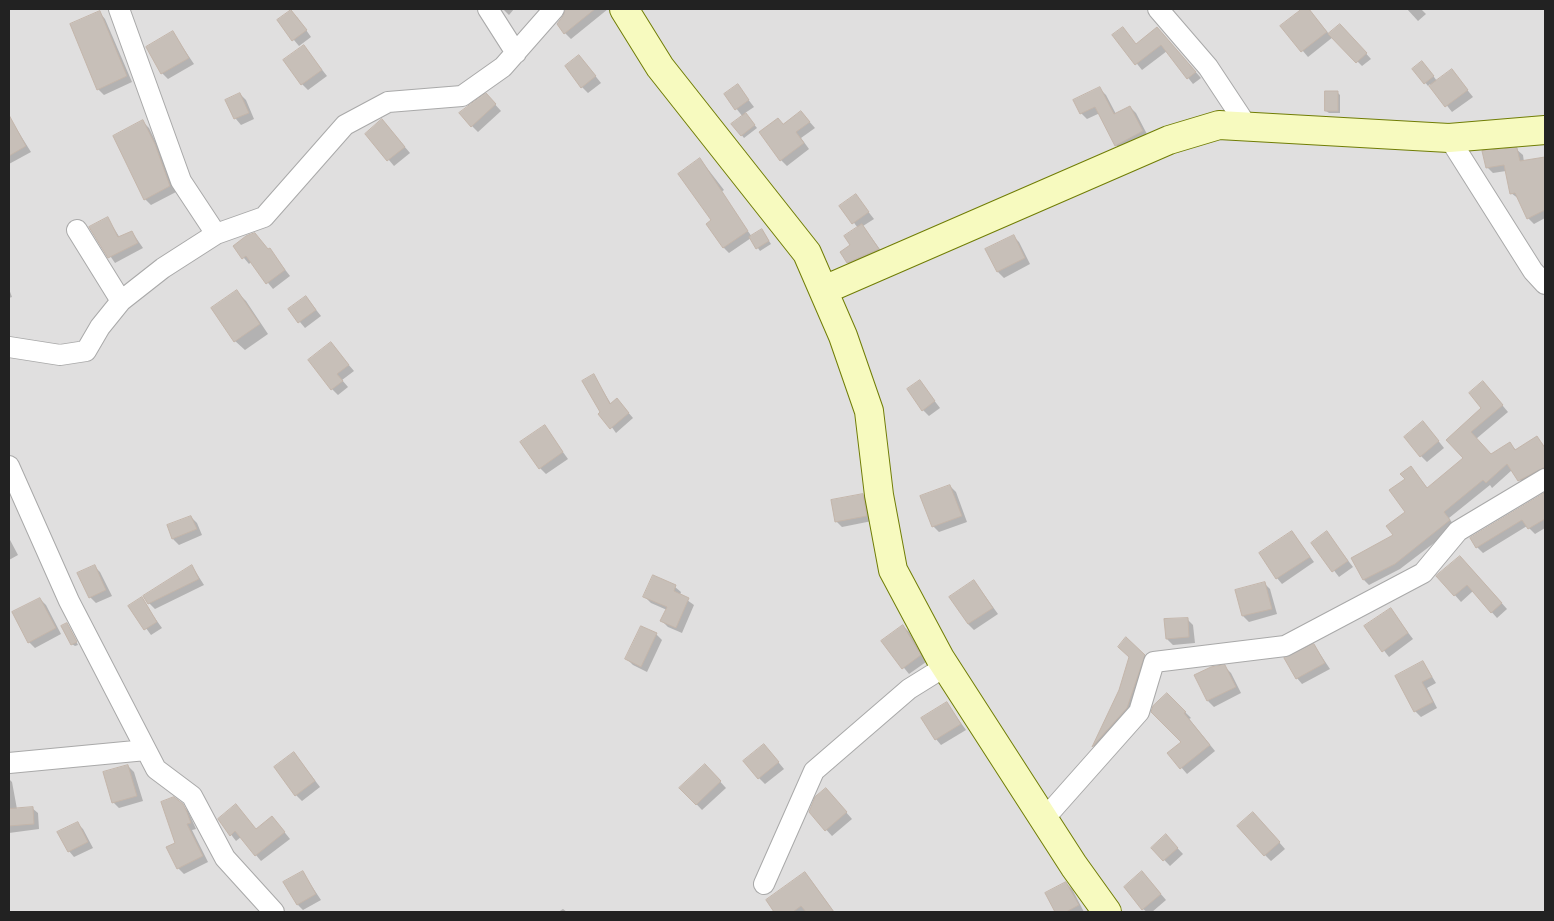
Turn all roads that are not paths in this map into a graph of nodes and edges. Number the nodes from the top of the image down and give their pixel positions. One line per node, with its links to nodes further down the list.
1 (119, 9): 11 (street)
2 (488, 9): 6 (street)
3 (554, 9): 6 (street)
4 (624, 9): 13 (street)
5 (1158, 9): 7 (street)
6 (516, 53): 11 (street)
7 (1246, 126): 9 (street); 13 (street)
8 (1545, 130): 9 (street)
9 (1449, 138): 12 (street)
10 (77, 230): 14 (street)
11 (216, 234): 14 (street)
12 (1545, 284)
13 (824, 290): 18 (street)
14 (121, 301): 15 (street)
15 (9, 347)
16 (9, 466): 19 (street)
17 (1545, 480): 21 (street)
18 (946, 666): 21 (street); 22 (street)
19 (146, 750): 20 (street); 23 (street)
20 (9, 763)
21 (1044, 819): 24 (street)
22 (764, 884)
23 (274, 912)
24 (1107, 912)

